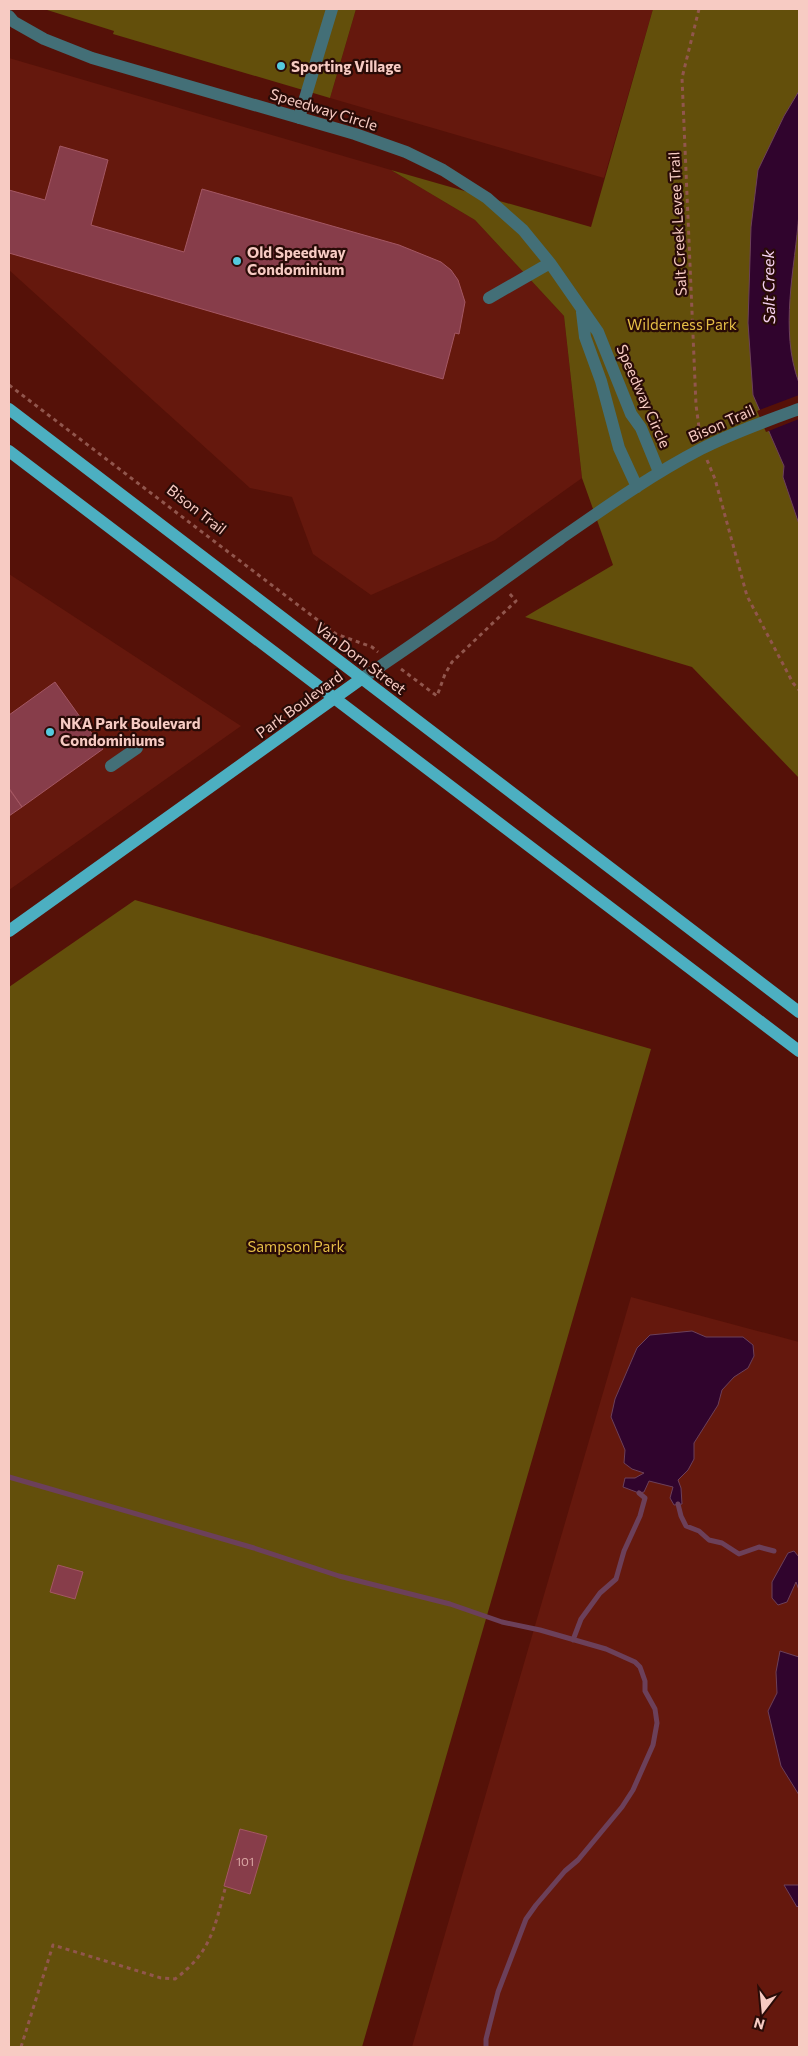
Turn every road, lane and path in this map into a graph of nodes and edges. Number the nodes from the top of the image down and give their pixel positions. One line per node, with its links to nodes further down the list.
1 (332, 9): 4 (street)
2 (699, 9): 11 (path, Salt Creek Levee Trail)
3 (9, 16): 4 (street, Speedway Circle)
4 (299, 118): 5 (street, Speedway Circle)
5 (550, 263): 6 (street); 7 (street, Speedway Circle)
6 (489, 298)
7 (581, 310): 13 (street, Speedway Circle); 14 (street, Speedway Circle)
8 (9, 385): 16 (path, Bison Trail)
9 (799, 409): 11 (street, Bison Trail)
10 (9, 410): 17 (main road, Van Dorn Street)
11 (702, 449): 13 (street, Bison Trail); 19 (path, Salt Creek Levee Trail)
12 (9, 451): 20 (main road)
13 (659, 472): 14 (street, Park Boulevard)
14 (637, 487): 15 (street, Park Boulevard)
15 (500, 582): 17 (street, Park Boulevard); 18 (path)
16 (372, 647)
17 (361, 679): 20 (main road, Park Boulevard); 24 (main road, Van Dorn Street)
18 (424, 686)
19 (799, 690)
20 (335, 699): 23 (main road, Park Boulevard); 25 (main road)
21 (137, 748): 22 (street)
22 (111, 766)
23 (9, 931)
24 (799, 1012)
25 (799, 1051)
26 (224, 1889): 27 (path)
27 (21, 2047)

